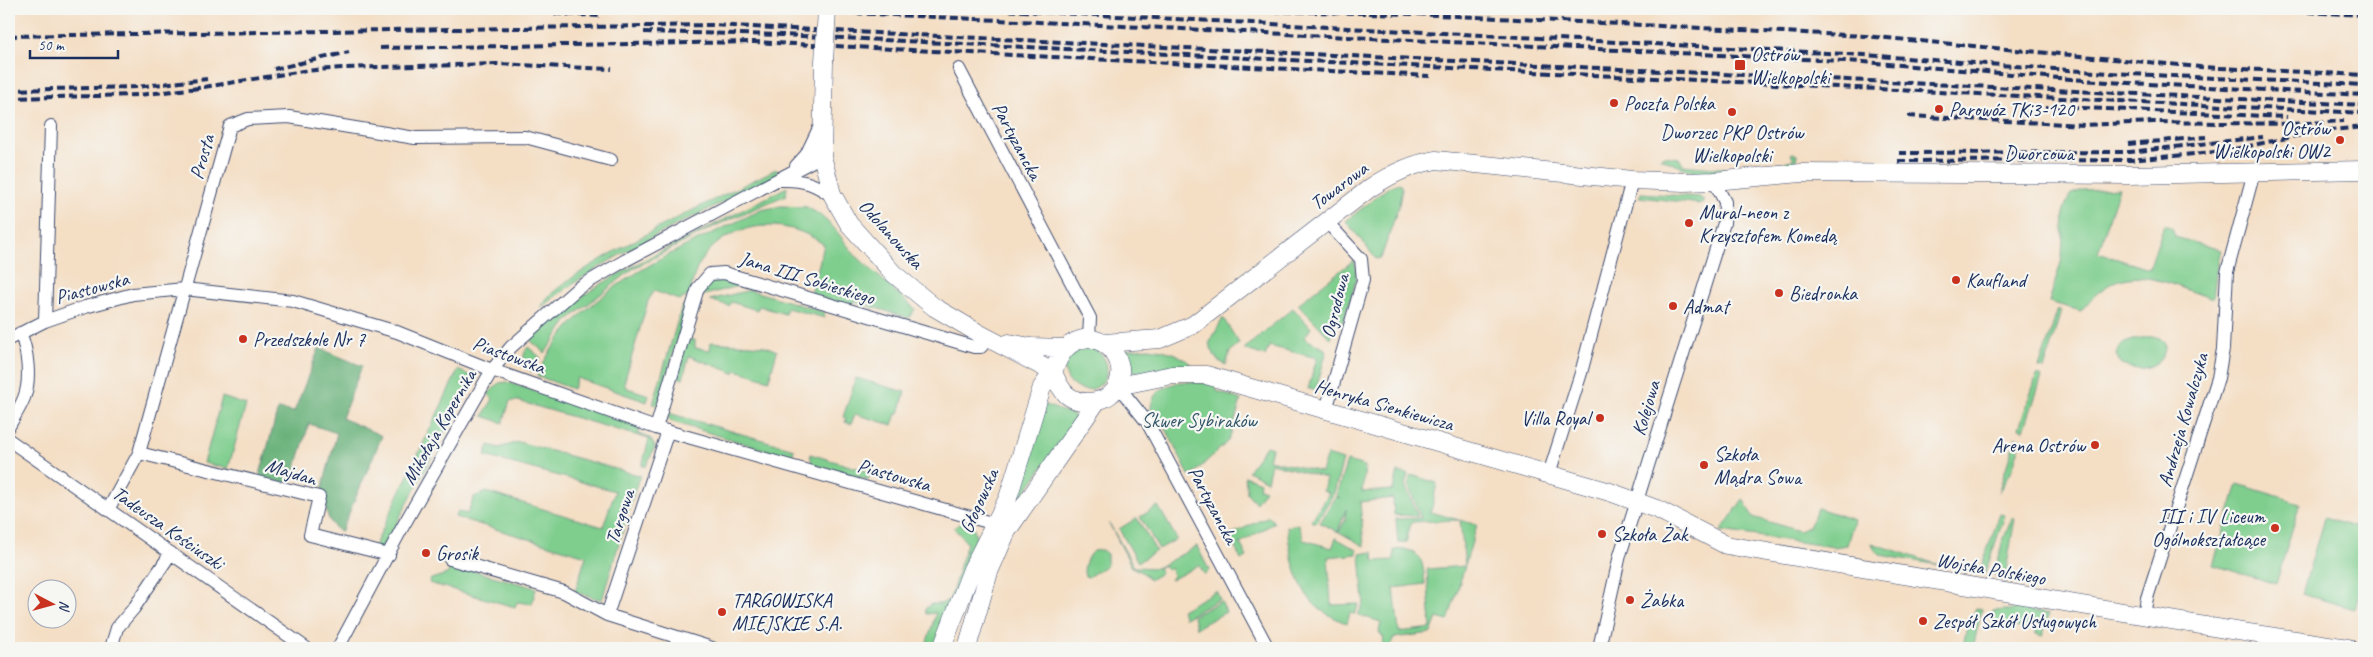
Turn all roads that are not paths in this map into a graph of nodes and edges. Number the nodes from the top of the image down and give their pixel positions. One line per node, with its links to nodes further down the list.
1 (826, 9): 3 (main road, Odolanowska, bridge)
2 (959, 69): 20 (street, Partyzancka)
3 (821, 123): 5 (main road, Odolanowska); 8 (street, Mikołaja Kopernika)
4 (51, 126): 16 (street)
5 (822, 156): 8 (street, Mikołaja Kopernika); 13 (main road, Odolanowska)
6 (611, 160): 15 (street, Prosta)
7 (2364, 170): 9 (main road, Dworcowa)
8 (791, 172): 10 (street, Mikołaja Kopernika)
9 (2254, 172): 12 (main road, Dworcowa); 39 (street, Andrzeja Kowalczyka)
10 (777, 180): 13 (street, Mikołaja Kopernika); 22 (street, Mikołaja Kopernika)
11 (1632, 180): 12 (main road, Towarowa); 14 (main road, Towarowa); 31 (street)
12 (1714, 181): 32 (street, Kolejowa)
13 (834, 199): 18 (main road, Odolanowska)
14 (1327, 222): 20 (main road, Towarowa); 26 (street, Ogrodowa)
15 (184, 289): 16 (street, Piastowska); 22 (street, Piastowska); 30 (street, Prosta)
16 (45, 321): 17 (street, Piastowska)
17 (20, 333): 19 (street, Piastowska); 27 (street)
18 (984, 336): 21 (main road, Odolanowska); 23 (main road, Odolanowska); 28 (street, Jana III Sobieskiego)
19 (9, 339)
20 (1097, 340): 21 (main road); 24 (main road)
21 (1065, 348): 23 (main road)
22 (492, 370): 28 (street, Piastowska); 36 (street, Mikołaja Kopernika)
23 (1053, 372): 25 (main road); 34 (main road, Głogowska)
24 (1118, 386): 25 (main road); 26 (main road, Henryka Sienkiewicza); 46 (street, Partyzancka)
25 (1097, 401): 45 (main road, Głogowska)
26 (1326, 410): 31 (main road, Henryka Sienkiewicza)
27 (9, 426)
28 (662, 430): 34 (street, Piastowska); 38 (street, Targowa)
29 (9, 440): 33 (street, Tadeusza Kościuszki)
30 (139, 452): 33 (street, Prosta); 36 (street, Majdan)
31 (1549, 474): 32 (main road, Henryka Sienkiewicza)
32 (1637, 501): 39 (main road, Wojska Polskiego); 47 (street, Kolejowa)
33 (109, 508): 35 (street, Tadeusza Kościuszki)
34 (995, 524): 44 (main road, Głogowska)
35 (171, 553): 40 (street); 41 (street, Tadeusza Kościuszki)
36 (389, 555): 42 (street, Mikołaja Kopernika)
37 (450, 559): 38 (street)
38 (607, 615): 43 (street)
39 (2144, 616): 48 (main road, Wojska Polskiego)
40 (110, 648)
41 (306, 648)
42 (338, 648)
43 (712, 648)
44 (942, 648)
45 (967, 648)
46 (1268, 648)
47 (1599, 648)
48 (2348, 648)

